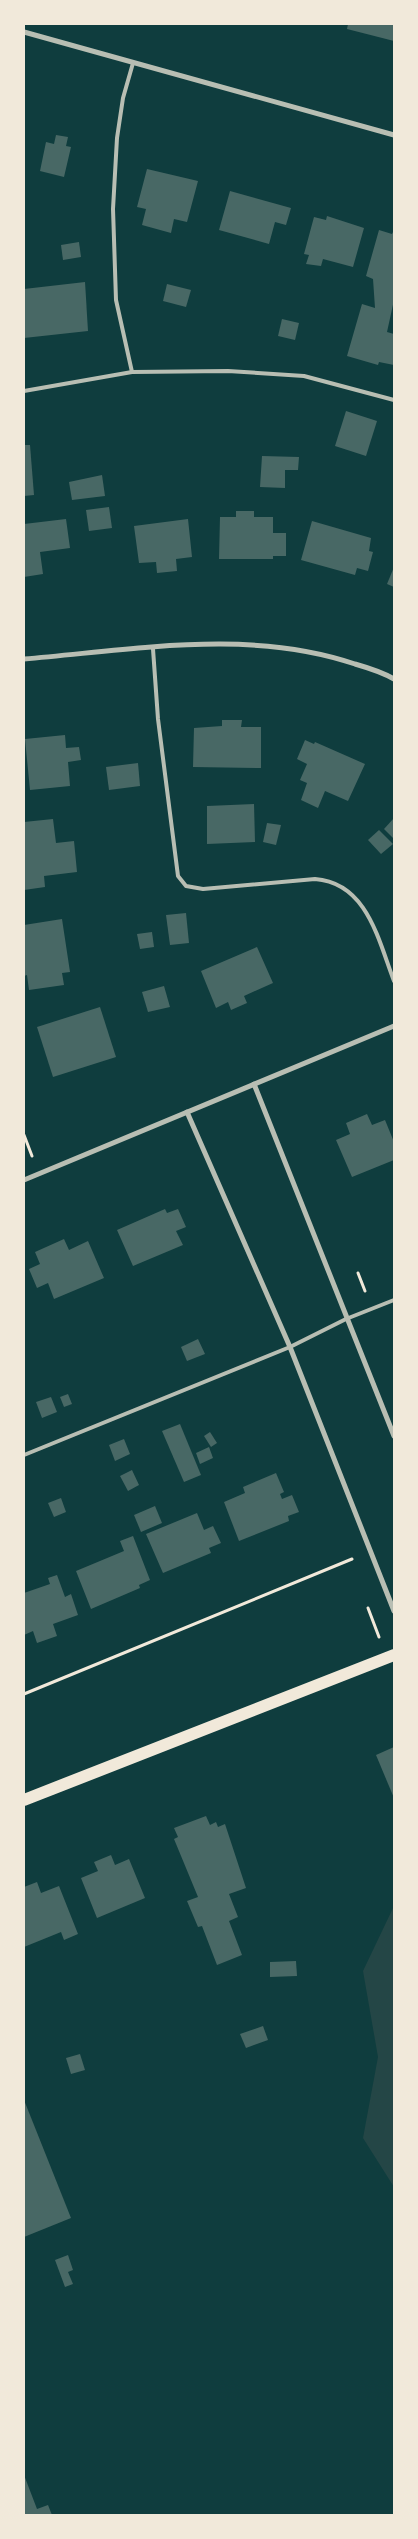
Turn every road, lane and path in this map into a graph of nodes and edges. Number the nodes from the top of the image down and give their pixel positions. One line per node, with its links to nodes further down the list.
1 (24, 32): 2 (street)
2 (133, 63): 3 (street); 4 (lane)
3 (394, 135)
4 (132, 372): 5 (lane); 6 (lane)
5 (24, 390)
6 (394, 400)
7 (153, 649): 8 (street); 9 (street); 10 (lane)
8 (24, 659)
9 (394, 678)
10 (394, 981)
11 (394, 1026): 12 (street)
12 (254, 1084): 13 (street); 16 (street)
13 (187, 1112): 14 (street); 17 (street)
14 (24, 1180)
15 (394, 1300): 16 (lane)
16 (346, 1319): 17 (lane); 18 (street)
17 (290, 1347): 19 (lane); 22 (street)
18 (394, 1436)
19 (24, 1455)
20 (351, 1560): 25 (path)
21 (368, 1608): 23 (path)
22 (394, 1611)
23 (375, 1627)
24 (394, 1655): 26 (main road)
25 (24, 1694)
26 (24, 1800)

